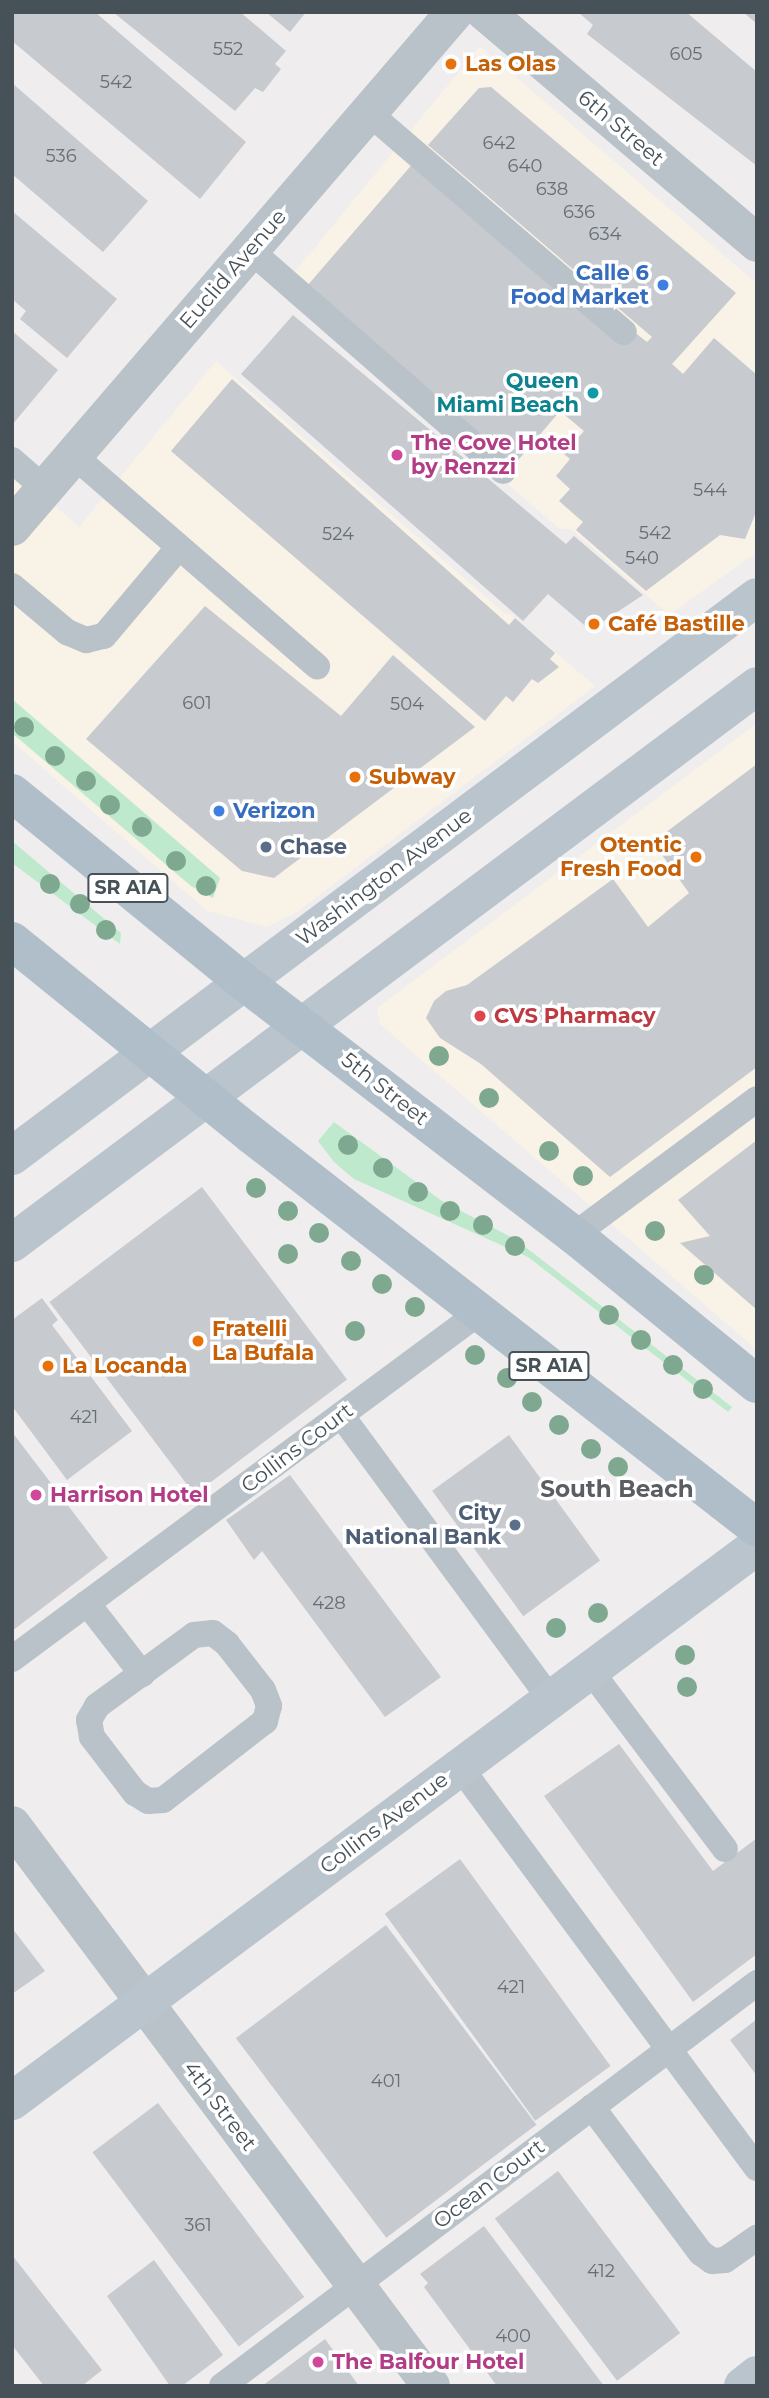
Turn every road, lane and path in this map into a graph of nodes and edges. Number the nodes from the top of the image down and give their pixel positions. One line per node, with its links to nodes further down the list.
1 (455, 12): 3 (street, Euclid Avenue)
2 (485, 12): 4 (street, 6th Street)
3 (369, 113): 5 (street, Euclid Avenue); 6 (lane)
4 (753, 231)
5 (250, 250): 7 (street, Euclid Avenue); 9 (lane)
6 (624, 332)
7 (73, 455): 10 (street, Euclid Avenue); 12 (lane)
8 (12, 460): 10 (lane)
9 (503, 471)
10 (45, 489): 11 (street, Euclid Avenue)
11 (12, 527)
12 (179, 547): 13 (lane); 15 (lane)
13 (12, 586)
14 (757, 597): 19 (main road, Washington Avenue)
15 (317, 666)
16 (757, 686): 20 (main road)
17 (12, 793): 19 (main road, 5th Street / SR A1A)
18 (12, 941): 21 (main road, SR A1A)
19 (244, 982): 20 (main road, 5th Street / SR A1A); 21 (main road, Washington Avenue)
20 (305, 1028): 22 (main road); 25 (main road, 5th Street / SR A1A)
21 (150, 1051): 22 (main road, SR A1A); 24 (main road, Washington Avenue)
22 (207, 1098): 26 (main road); 27 (main road, SR A1A)
23 (757, 1099): 25 (lane)
24 (12, 1156)
25 (574, 1235): 28 (main road, 5th Street / SR A1A)
26 (12, 1242)
27 (480, 1312): 29 (lane, Collins Court); 30 (main road, SR A1A)
28 (757, 1384)
29 (341, 1415): 32 (lane, Collins Court); 36 (lane)
30 (757, 1528)
31 (757, 1546): 34 (main road, Collins Avenue)
32 (87, 1603): 33 (lane, Collins Court); 35 (lane)
33 (12, 1659)
34 (590, 1670): 36 (main road, Collins Avenue); 39 (lane)
35 (142, 1674): 35 (lane)
36 (551, 1700): 37 (main road, Collins Avenue)
37 (460, 1767): 41 (main road, Collins Avenue); 42 (lane)
38 (12, 1825): 41 (street, 4th Street)
39 (725, 1849)
40 (757, 1983): 42 (lane, Ocean Court)
41 (143, 2003): 43 (main road, Collins Avenue); 47 (street, 4th Street)
42 (669, 2049): 44 (lane, Ocean Court); 45 (lane)
43 (12, 2101)
44 (592, 2107): 46 (lane); 47 (lane, Ocean Court)
45 (757, 2168)
46 (757, 2238)
47 (354, 2286): 49 (lane, Ocean Court); 50 (street, 4th Street)
48 (757, 2375): 51 (main road)
49 (222, 2386)
50 (431, 2386)
51 (743, 2386)

